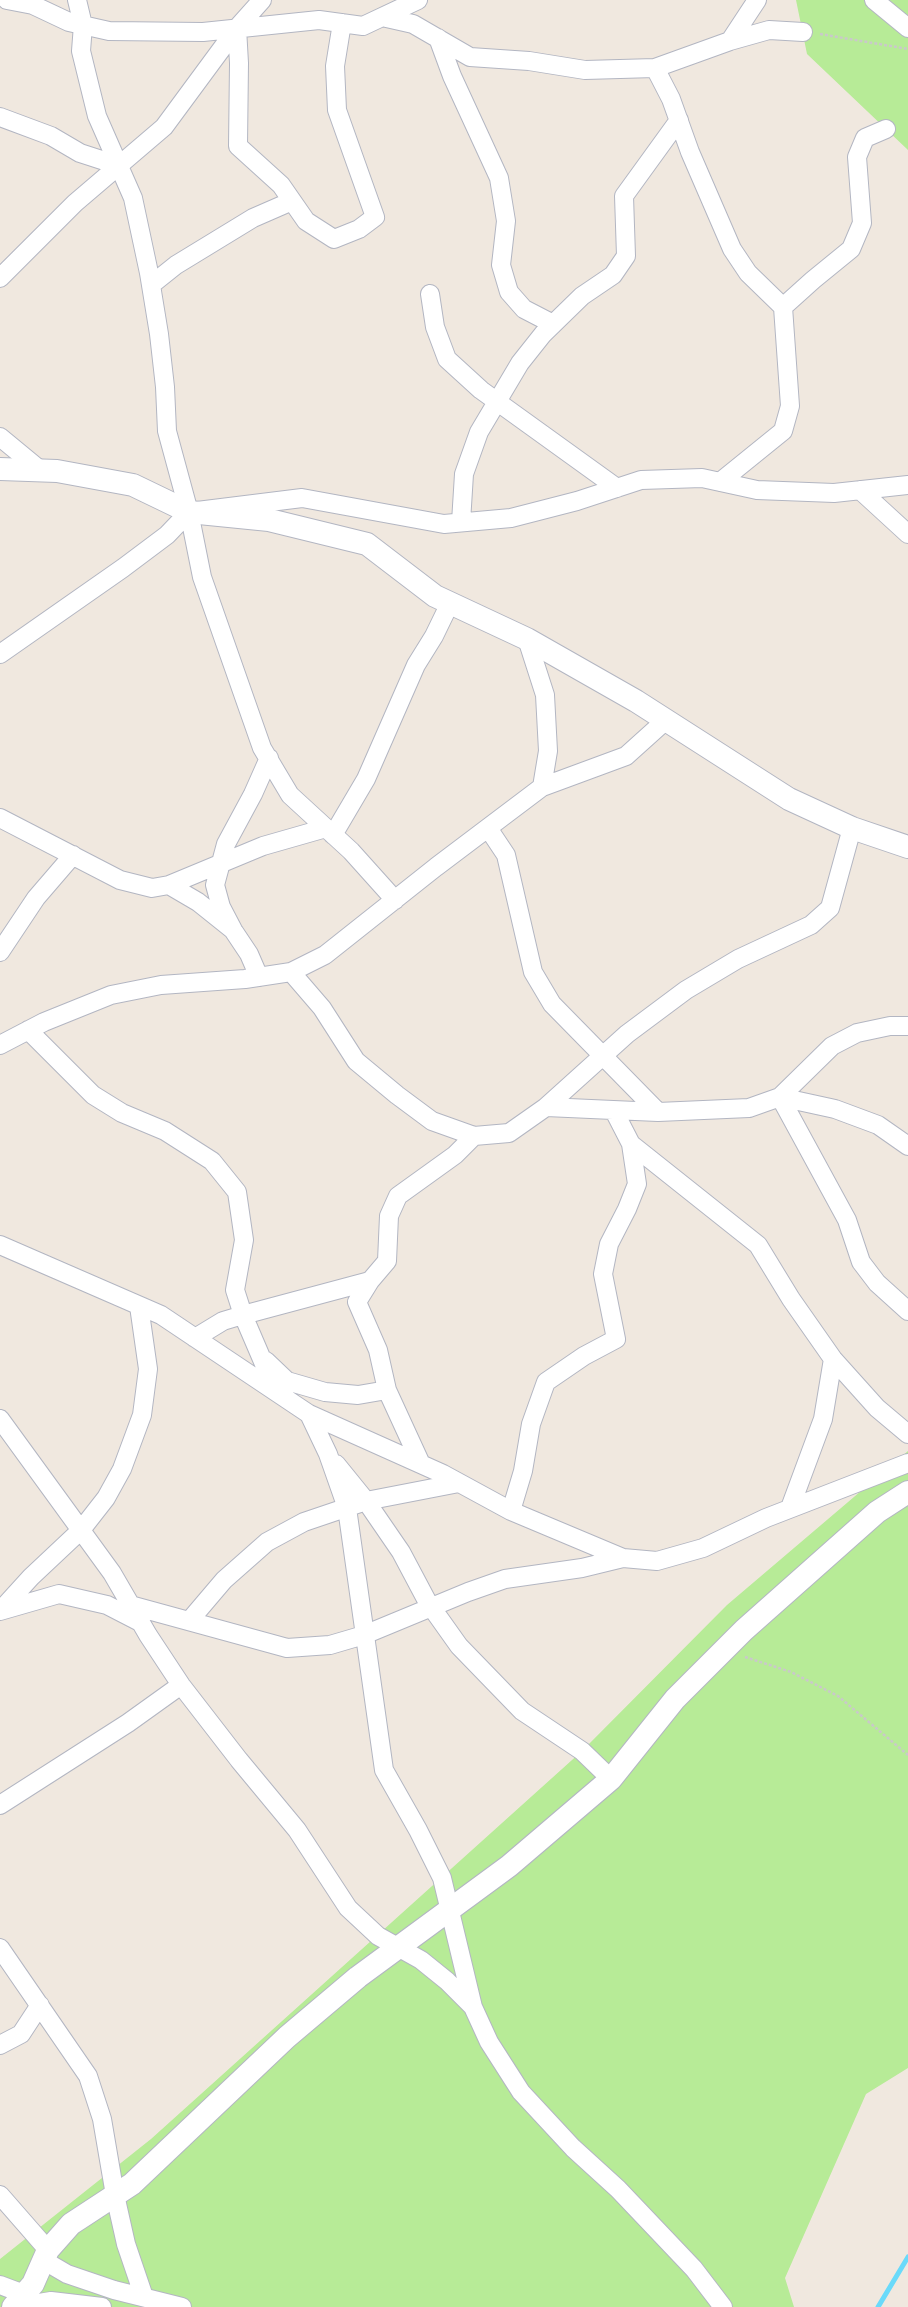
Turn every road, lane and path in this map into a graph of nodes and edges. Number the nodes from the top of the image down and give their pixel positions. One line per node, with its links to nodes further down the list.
1 (7, 0): 9 (street)
2 (77, 0): 9 (street)
3 (262, 0): 10 (street)
4 (418, 0): 7 (street)
5 (758, 0): 14 (street)
6 (874, 0): 11 (street)
7 (382, 18): 8 (street); 13 (street)
8 (342, 23): 10 (street); 21 (street)
9 (83, 25): 10 (street); 20 (street)
10 (237, 28): 20 (street); 21 (street)
11 (908, 28)
12 (803, 32): 14 (street); 15 (path)
13 (438, 38): 16 (street); 26 (street)
14 (730, 40): 16 (street)
15 (908, 49)
16 (656, 68): 18 (street)
17 (0, 117): 20 (street)
18 (678, 120): 25 (street); 26 (street)
19 (886, 129): 25 (street)
20 (117, 165): 22 (street); 23 (street)
21 (292, 201): 23 (street)
22 (0, 278)
23 (151, 285): 35 (street)
24 (430, 294): 27 (street)
25 (783, 307): 31 (street)
26 (553, 324): 27 (street)
27 (498, 402): 33 (street); 36 (street)
28 (0, 437): 30 (street)
29 (0, 469): 30 (main road)
30 (40, 470): 35 (main road)
31 (720, 482): 33 (street); 34 (street)
32 (908, 485): 34 (street)
33 (617, 488): 36 (street)
34 (860, 490): 37 (street)
35 (189, 512): 36 (street); 38 (main road); 40 (street); 42 (street)
36 (461, 522)
37 (908, 534)
38 (450, 603): 39 (main road); 47 (street)
39 (527, 639): 41 (main road); 43 (street)
40 (0, 654)
41 (666, 720): 43 (street); 46 (main road)
42 (269, 758): 47 (street); 50 (street)
43 (542, 787): 45 (street)
44 (0, 818): 49 (street)
45 (488, 828): 52 (street); 60 (street)
46 (852, 828): 48 (main road); 60 (street)
47 (330, 831): 50 (street); 52 (street)
48 (908, 847)
49 (73, 855): 51 (street); 54 (street)
50 (221, 864): 51 (street); 53 (street)
51 (169, 885): 53 (street)
52 (395, 900): 55 (street)
53 (232, 930): 56 (street)
54 (0, 952)
55 (291, 972): 56 (street); 65 (street)
56 (259, 977): 58 (street)
57 (908, 1026): 61 (street)
58 (28, 1030): 59 (street); 72 (street)
59 (0, 1045)
60 (603, 1057): 62 (street); 64 (street)
61 (780, 1097): 64 (street); 67 (street); 71 (street)
62 (546, 1107): 63 (street); 65 (street)
63 (614, 1111): 64 (street); 66 (street)
64 (658, 1112)
65 (474, 1136): 69 (street)
66 (631, 1144): 75 (street); 89 (street)
67 (908, 1146)
68 (0, 1245): 70 (street)
69 (370, 1281): 72 (street); 76 (street)
70 (139, 1306): 73 (street); 90 (street)
71 (908, 1311)
72 (243, 1315): 73 (street); 74 (street)
73 (195, 1338): 77 (street)
74 (260, 1356): 76 (street); 77 (street)
75 (833, 1360): 80 (street); 88 (street)
76 (387, 1390): 83 (street)
77 (277, 1392): 78 (street)
78 (309, 1414): 81 (street); 83 (street)
79 (0, 1419): 90 (street)
80 (908, 1434)
81 (328, 1454): 86 (street); 87 (street)
82 (908, 1463): 88 (street)
83 (421, 1464): 84 (street)
84 (459, 1483): 86 (street); 89 (street)
85 (908, 1492): 97 (main road)
86 (366, 1501): 87 (street); 93 (street)
87 (347, 1508): 94 (street); 96 (street)
88 (790, 1508): 91 (street)
89 (511, 1511): 91 (street)
90 (81, 1530): 92 (street); 95 (street)
91 (624, 1558): 93 (street)
92 (130, 1605): 94 (street); 95 (street)
93 (432, 1608): 96 (street); 100 (street)
94 (190, 1620): 96 (street)
95 (140, 1622): 98 (street)
96 (364, 1635): 102 (street)
97 (724, 1650): 99 (path); 100 (main road)
98 (182, 1685): 101 (street); 103 (street)
99 (908, 1755)
100 (611, 1779): 102 (main road)
101 (0, 1805)
102 (451, 1910): 103 (main road); 106 (street)
103 (400, 1947): 106 (street); 109 (main road)
104 (0, 1948): 105 (street)
105 (40, 2005): 107 (street); 109 (street)
106 (473, 2007): 116 (street)
107 (0, 2045)
108 (0, 2195): 110 (street)
109 (115, 2195): 110 (main road); 112 (street)
110 (46, 2255): 112 (street); 113 (main road)
111 (0, 2285): 113 (street)
112 (144, 2297): 115 (street)
113 (17, 2303): 114 (street)
114 (102, 2307)
115 (182, 2307)
116 (723, 2307)

